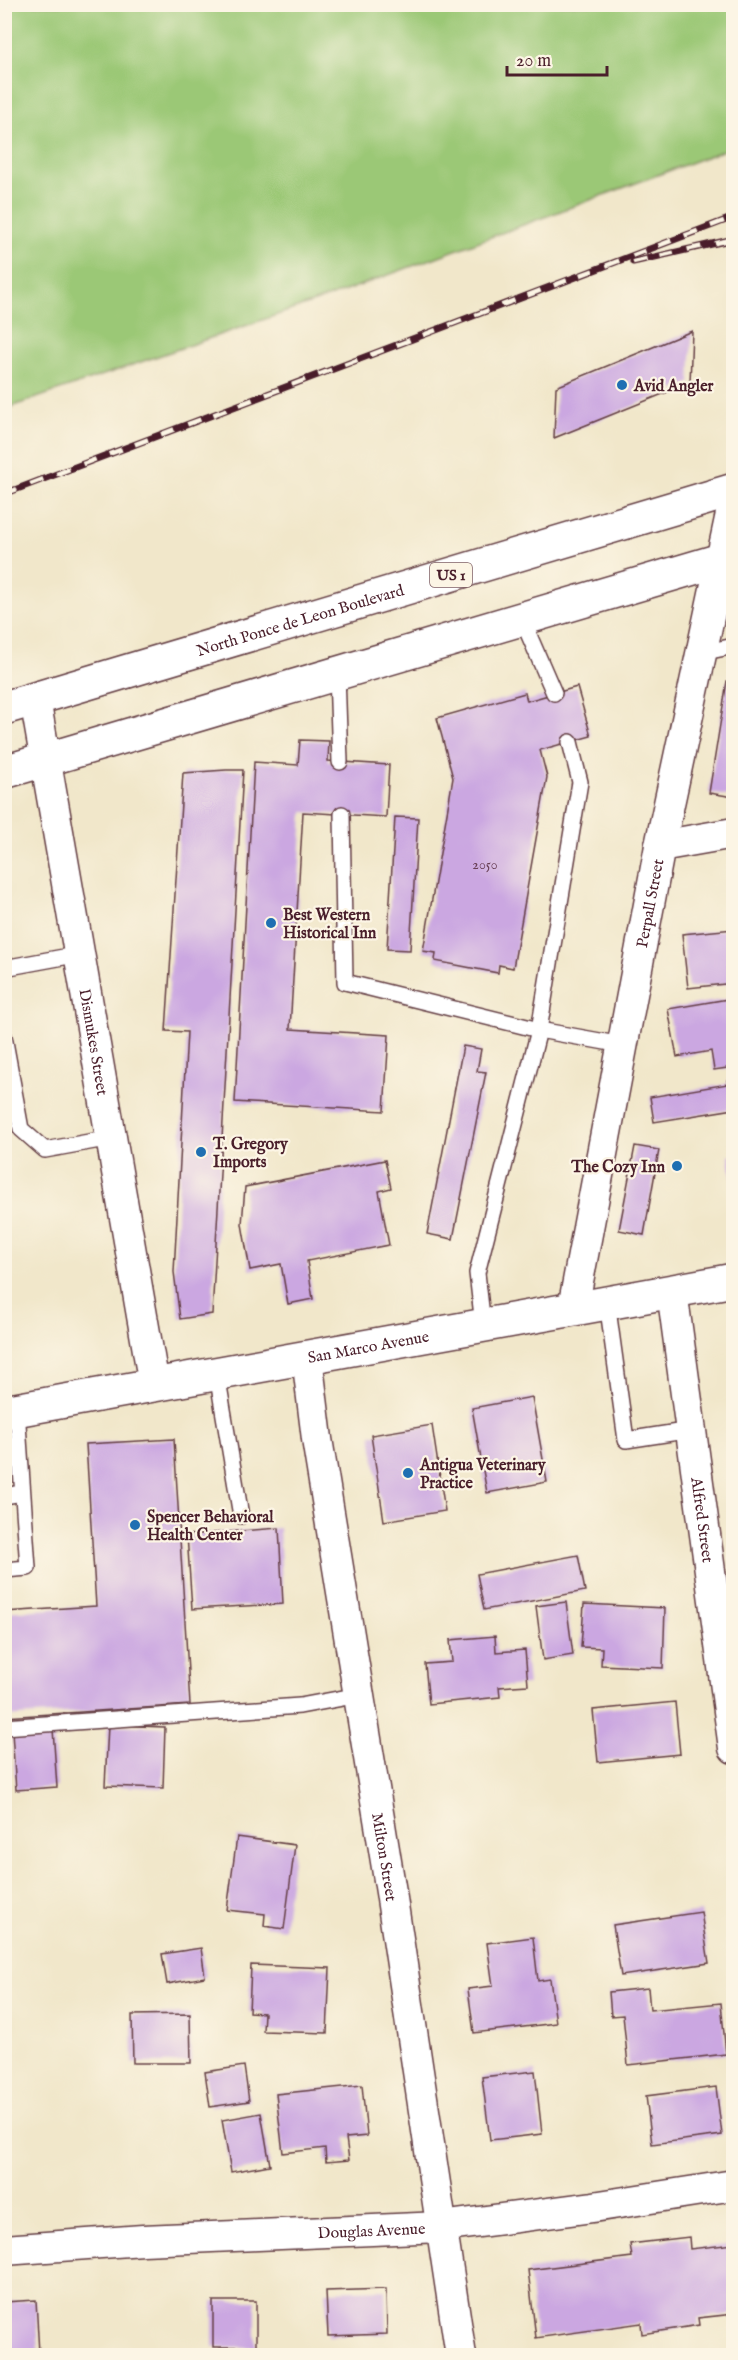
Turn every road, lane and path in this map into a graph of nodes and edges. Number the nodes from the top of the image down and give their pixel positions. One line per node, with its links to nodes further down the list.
1 (734, 490): 9 (main road, North Ponce de Leon Boulevard / US 1)
2 (734, 500): 3 (street, Perpall Street)
3 (727, 558): 4 (main road); 6 (street, Perpall Street)
4 (522, 619): 7 (main road); 8 (lane)
5 (734, 646): 6 (lane)
6 (701, 653): 17 (street, Perpall Street)
7 (337, 674): 12 (main road); 13 (lane)
8 (554, 693)
9 (35, 699): 10 (main road, North Ponce de Leon Boulevard / US 1); 12 (street, Dismukes Street)
10 (4, 708)
11 (570, 742): 20 (lane)
12 (46, 760): 14 (main road); 18 (street, Dismukes Street)
13 (340, 762)
14 (4, 772)
15 (342, 814): 20 (lane)
16 (734, 833): 17 (street)
17 (660, 846): 22 (street, Perpall Street)
18 (80, 954): 19 (lane); 23 (street, Dismukes Street)
19 (4, 968)
20 (539, 1030): 22 (lane); 28 (lane)
21 (4, 1035): 23 (lane)
22 (622, 1045): 27 (street, Perpall Street)
23 (111, 1138): 31 (street, Dismukes Street)
24 (734, 1280): 25 (main road, San Marco Avenue)
25 (672, 1291): 26 (main road, San Marco Avenue); 33 (street, Alfred Street)
26 (608, 1302): 27 (main road, San Marco Avenue); 33 (lane)
27 (573, 1308): 28 (main road, San Marco Avenue)
28 (483, 1324): 29 (main road, San Marco Avenue)
29 (307, 1357): 30 (main road, San Marco Avenue); 38 (street, Milton Street)
30 (217, 1374): 31 (main road, San Marco Avenue); 36 (lane)
31 (154, 1385): 32 (main road, San Marco Avenue)
32 (11, 1411): 34 (lane)
33 (691, 1430): 40 (street, Alfred Street)
34 (22, 1493): 35 (lane); 37 (lane)
35 (4, 1496)
36 (241, 1516)
37 (4, 1570)
38 (359, 1695): 39 (lane); 42 (street, Milton Street)
39 (4, 1727)
40 (734, 1748)
41 (734, 2185): 42 (street, Douglas Avenue)
42 (441, 2227): 43 (street, Douglas Avenue); 44 (street, Milton Street)
43 (4, 2250)
44 (461, 2355)

